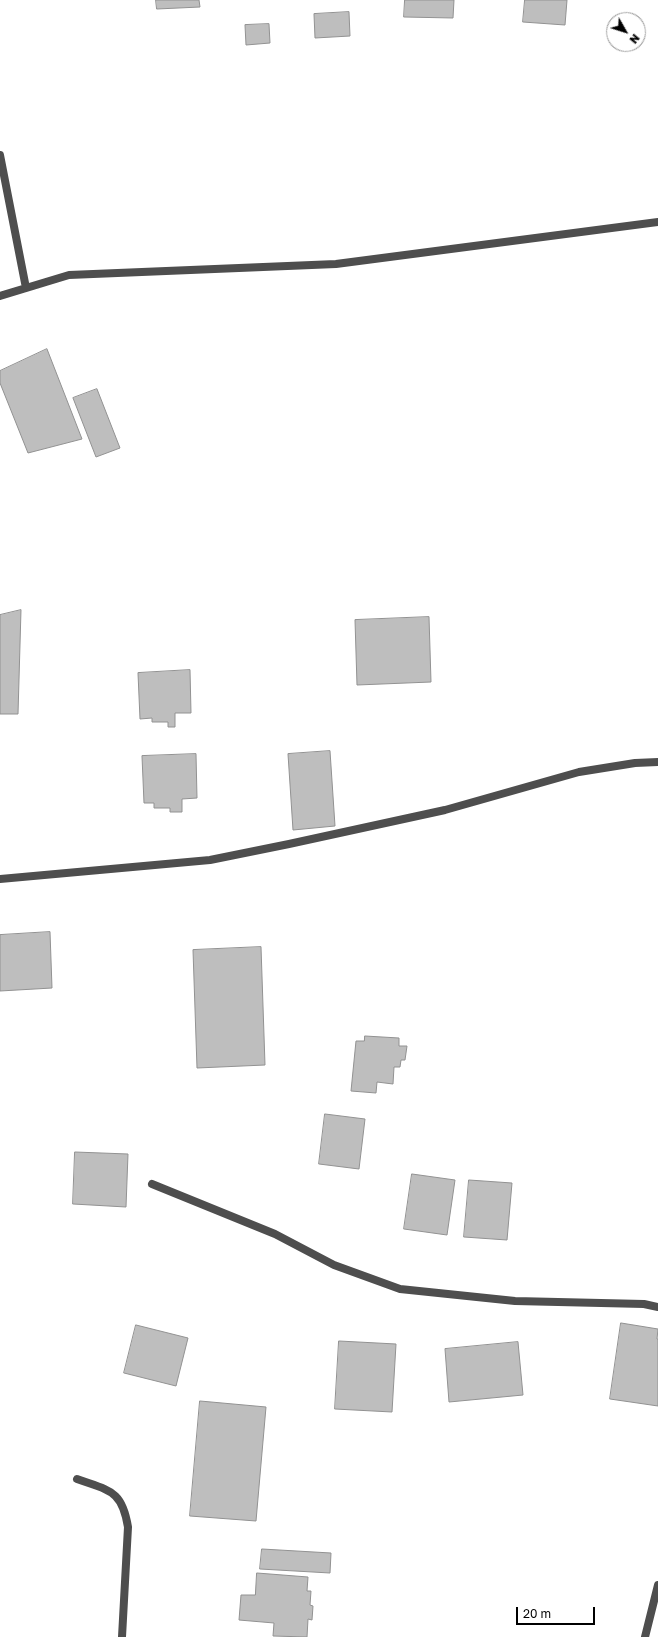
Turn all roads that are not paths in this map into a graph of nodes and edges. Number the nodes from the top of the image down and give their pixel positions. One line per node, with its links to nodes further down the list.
1 (0, 155): 3 (street)
2 (658, 222): 3 (street)
3 (26, 288): 4 (street)
4 (0, 296)
5 (658, 762): 6 (street)
6 (0, 879)
7 (152, 1184): 8 (street)
8 (658, 1307)
9 (77, 1479): 11 (street)
10 (658, 1585): 12 (street)
11 (122, 1637)
12 (646, 1637)

